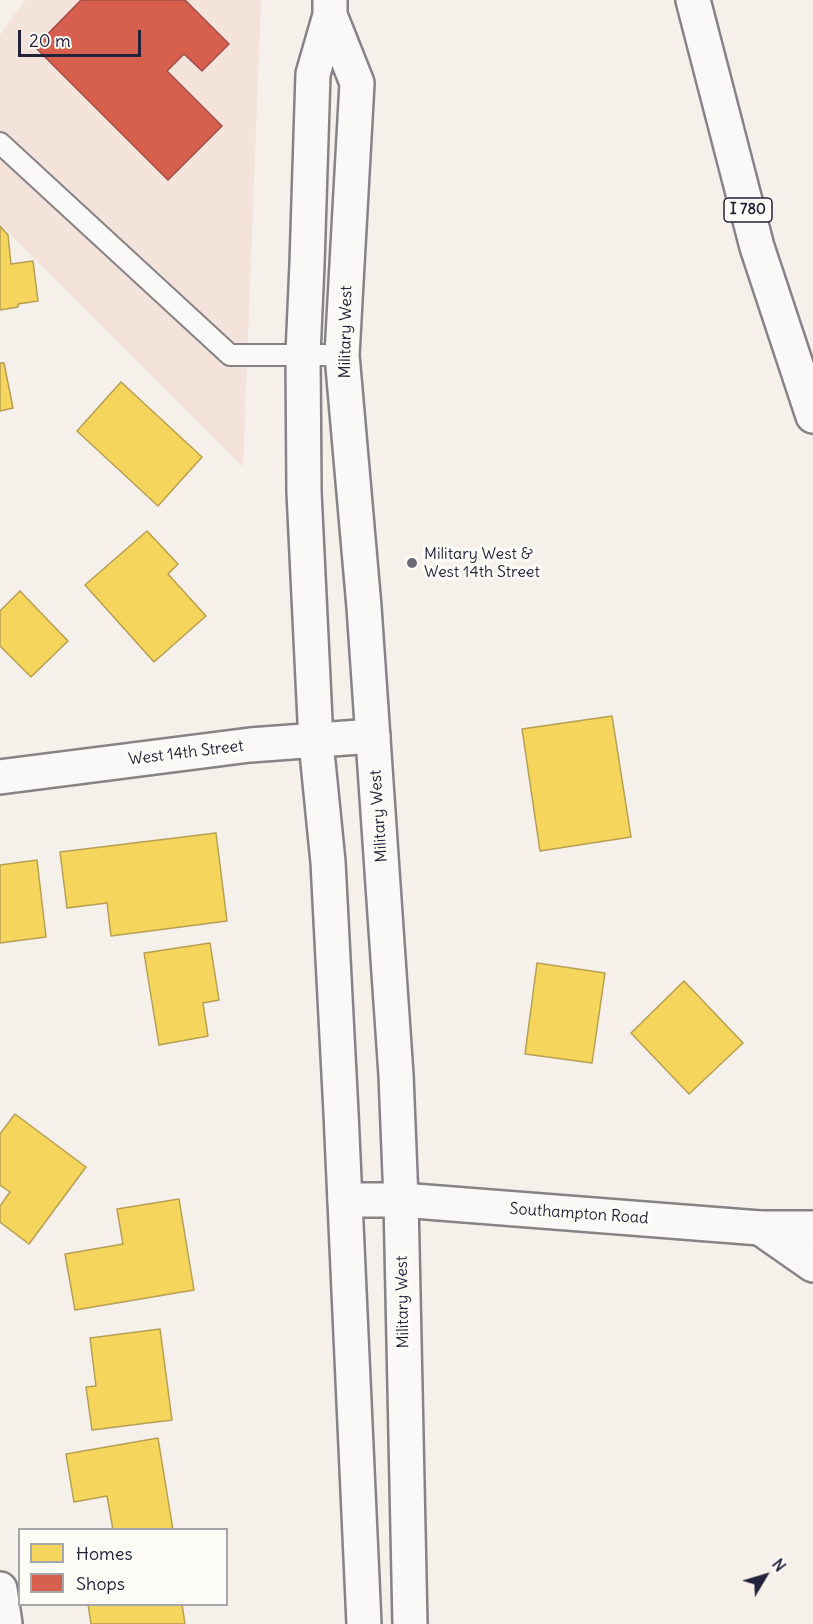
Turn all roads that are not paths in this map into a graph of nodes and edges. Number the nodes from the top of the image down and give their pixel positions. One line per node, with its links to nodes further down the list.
1 (693, 0): 6 (main road, I 780)
2 (330, 7): 4 (main road, Military West); 5 (main road, Military West)
3 (0, 143): 4 (lane)
4 (303, 354): 5 (lane); 8 (main road, Military West)
5 (342, 355): 7 (main road, Military West)
6 (813, 416)
7 (373, 736): 8 (main road, West 14th Street); 11 (main road, Military West)
8 (316, 742): 9 (main road, West 14th Street); 10 (main road, Military West)
9 (0, 777)
10 (345, 1200): 11 (main road, Southampton Road); 17 (main road, Military West)
11 (400, 1200): 12 (main road, Southampton Road); 18 (main road, Military West)
12 (760, 1228): 13 (main road, Southampton Road); 14 (main road)
13 (813, 1228)
14 (813, 1265)
15 (0, 1589): 16 (main road)
16 (5, 1624)
17 (364, 1624)
18 (410, 1624)

